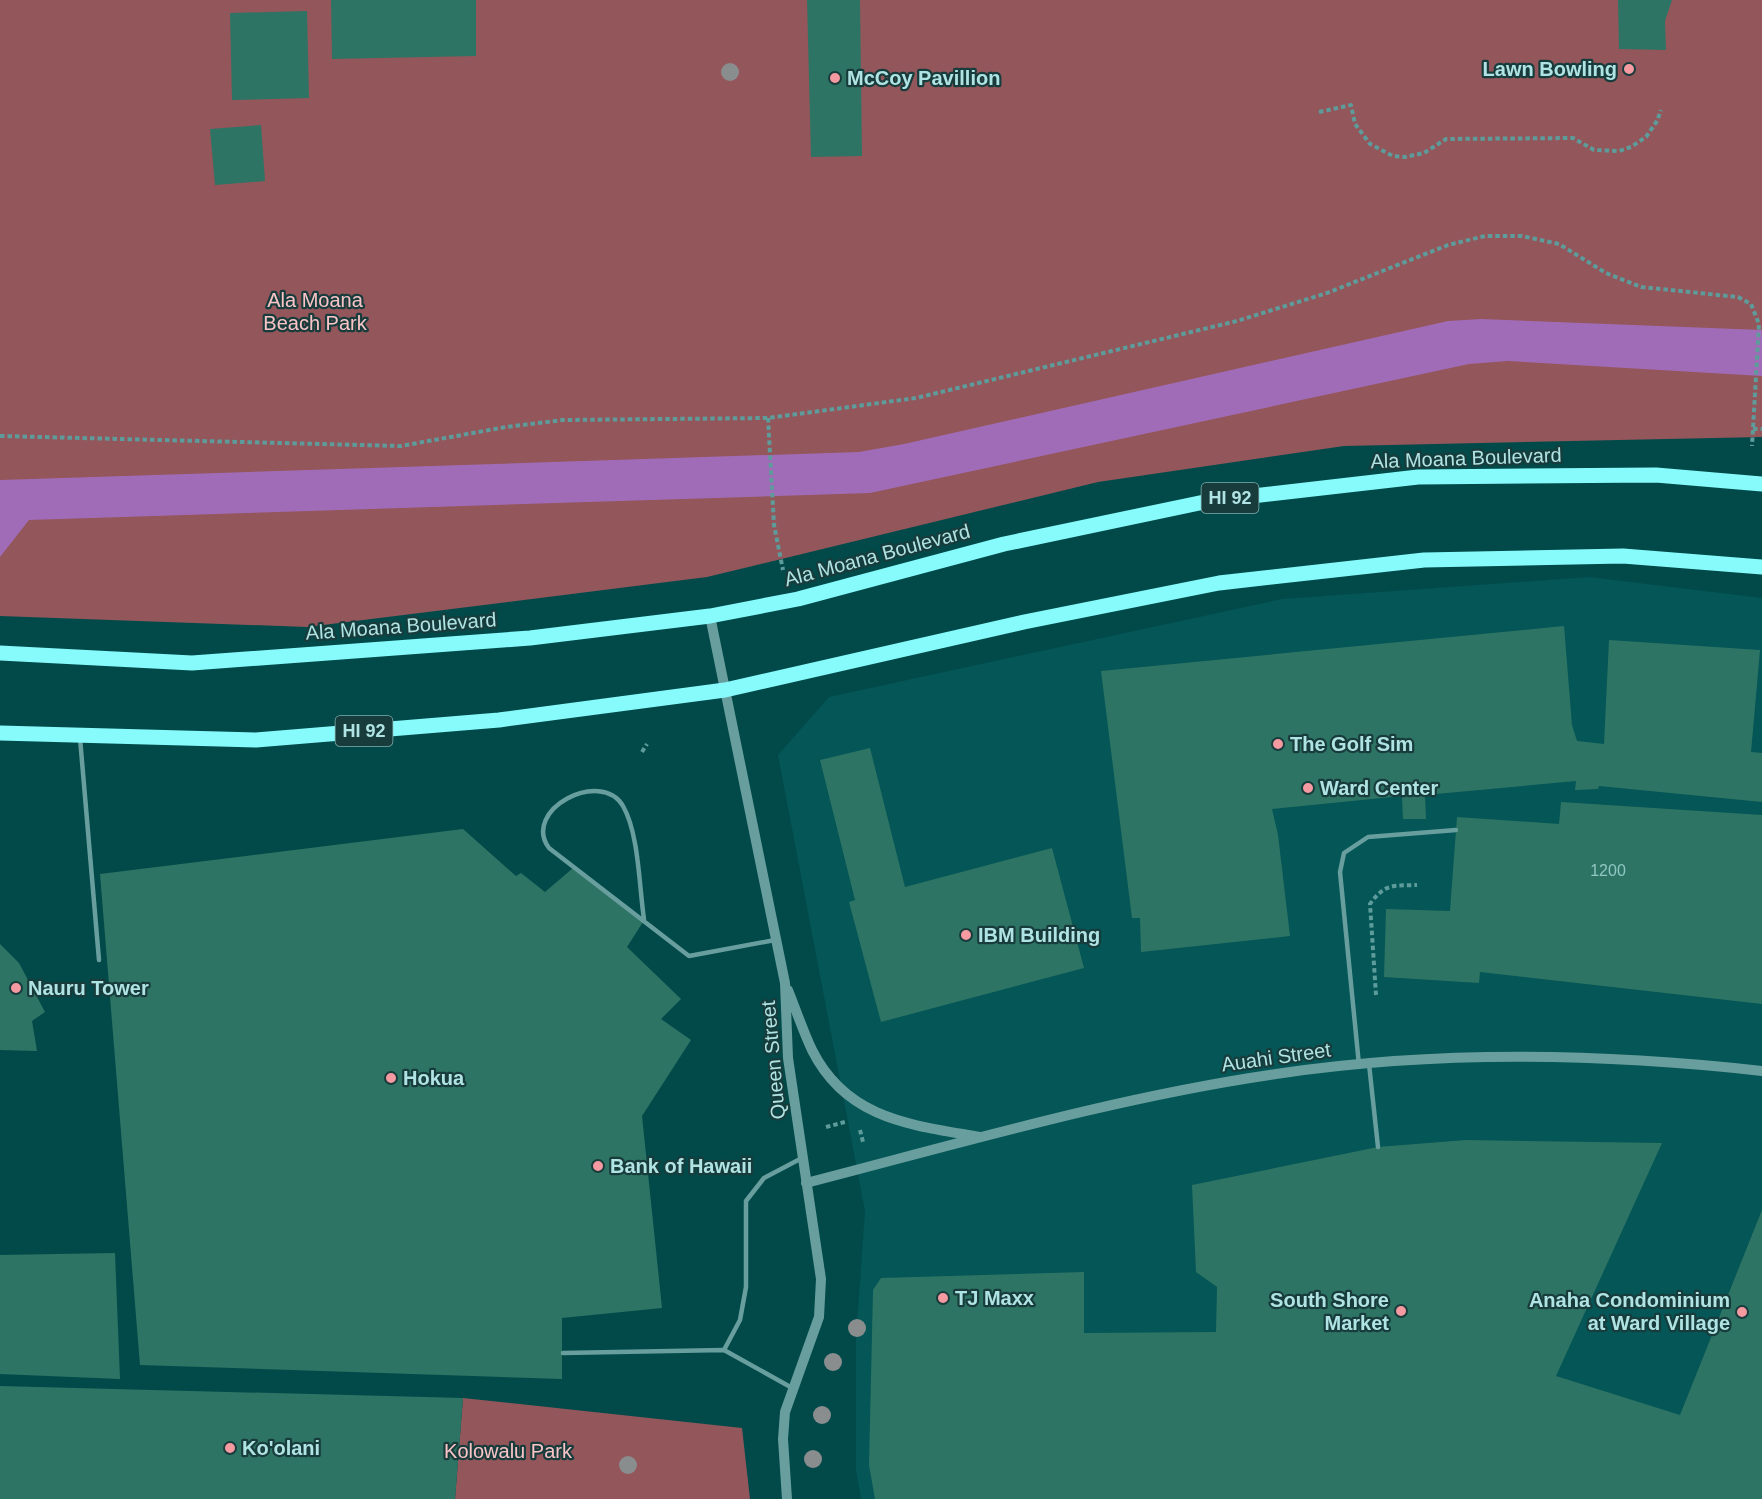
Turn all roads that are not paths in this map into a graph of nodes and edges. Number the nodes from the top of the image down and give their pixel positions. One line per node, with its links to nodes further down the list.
1 (1762, 484): 3 (main road, Ala Moana Boulevard / HI 92)
2 (1762, 567): 5 (main road, HI 92)
3 (710, 616): 4 (main road, Ala Moana Boulevard / HI 92); 5 (street, Queen Street)
4 (0, 652)
5 (725, 690): 7 (main road, HI 92); 10 (street, Queen Street)
6 (0, 733): 7 (main road, HI 92)
7 (80, 736): 11 (lane)
8 (1456, 830): 13 (lane)
9 (644, 919): 9 (lane); 10 (lane)
10 (776, 939): 12 (street, Queen Street)
11 (99, 960)
12 (785, 983): 15 (street); 17 (street, Queen Street)
13 (1364, 1064): 14 (street, Auahi Street); 15 (street, Auahi Street); 16 (lane)
14 (1762, 1071)
15 (983, 1138): 18 (street, Auahi Street)
16 (1378, 1147)
17 (802, 1158): 18 (street, Queen Street); 19 (lane)
18 (806, 1183): 21 (street, Queen Street)
19 (724, 1350): 20 (lane); 21 (lane)
20 (562, 1353)
21 (794, 1389): 22 (street, Queen Street)
22 (787, 1499)

